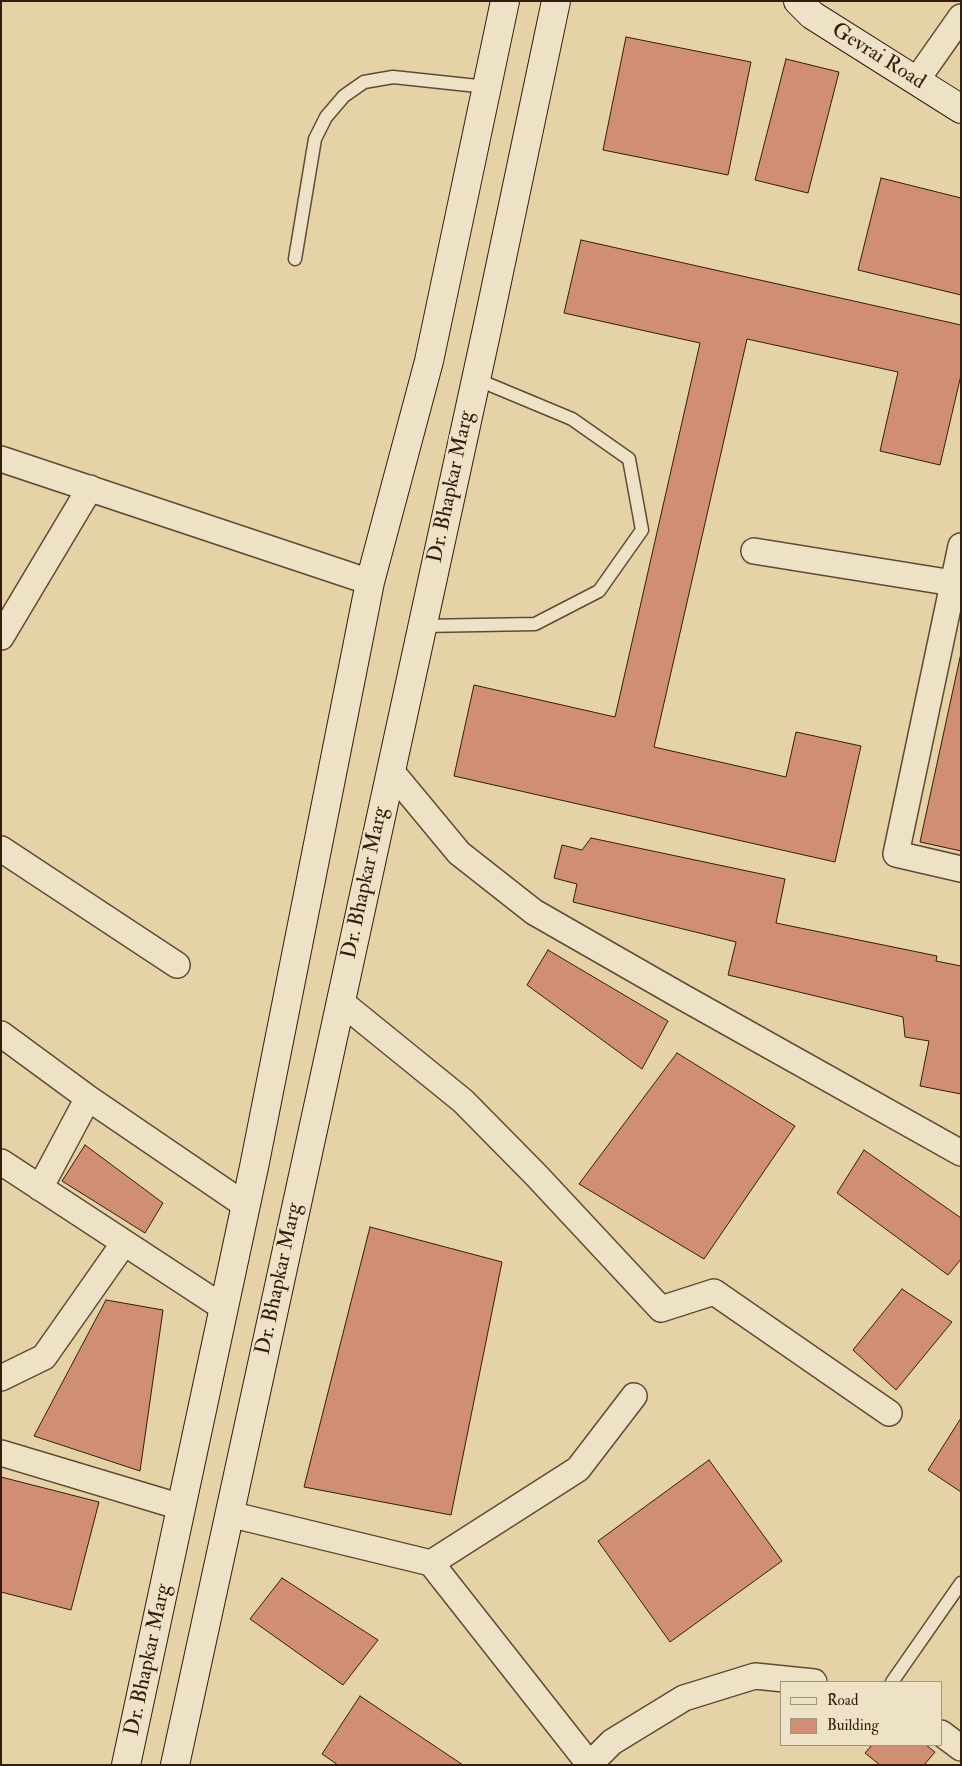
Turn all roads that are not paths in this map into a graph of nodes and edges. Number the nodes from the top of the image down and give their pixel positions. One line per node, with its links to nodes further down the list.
1 (505, 1): 6 (main road, Dr. Bhapkar Marg)
2 (556, 1): 9 (main road, Dr. Bhapkar Marg)
3 (798, 1): 5 (main road, Gevrai Road)
4 (961, 17): 5 (street)
5 (916, 81): 7 (main road, Gevrai Road)
6 (487, 87): 8 (lane); 14 (main road, Dr. Bhapkar Marg)
7 (961, 109)
8 (295, 258)
9 (476, 379): 16 (main road, Dr. Bhapkar Marg); 16 (lane)
10 (1, 459): 11 (street)
11 (90, 488): 14 (street); 17 (street)
12 (961, 546): 15 (street)
13 (754, 551): 15 (street)
14 (370, 582): 28 (main road, Dr. Bhapkar Marg)
15 (953, 583): 20 (street)
16 (422, 626): 18 (main road, Dr. Bhapkar Marg)
17 (1, 637)
18 (391, 771): 22 (main road, Dr. Bhapkar Marg); 25 (street)
19 (1, 849): 21 (street)
20 (961, 869)
21 (177, 965)
22 (341, 1002): 33 (street); 36 (main road, Dr. Bhapkar Marg)
23 (1, 1034): 24 (street)
24 (88, 1098): 27 (street); 28 (street)
25 (961, 1153)
26 (1, 1162): 27 (street)
27 (40, 1188): 29 (street)
28 (245, 1205): 30 (main road, Dr. Bhapkar Marg)
29 (124, 1243): 30 (street); 31 (street)
30 (224, 1308): 35 (main road, Dr. Bhapkar Marg)
31 (1, 1378)
32 (634, 1396): 37 (street)
33 (889, 1414)
34 (1, 1453): 35 (street)
35 (181, 1507): 43 (main road, Dr. Bhapkar Marg)
36 (229, 1514): 37 (street); 44 (main road, Dr. Bhapkar Marg)
37 (431, 1563): 45 (street)
38 (961, 1583): 40 (lane)
39 (804, 1681): 45 (street)
40 (893, 1681)
41 (942, 1734): 42 (street)
42 (961, 1748)
43 (126, 1765)
44 (175, 1765)
45 (589, 1765)

